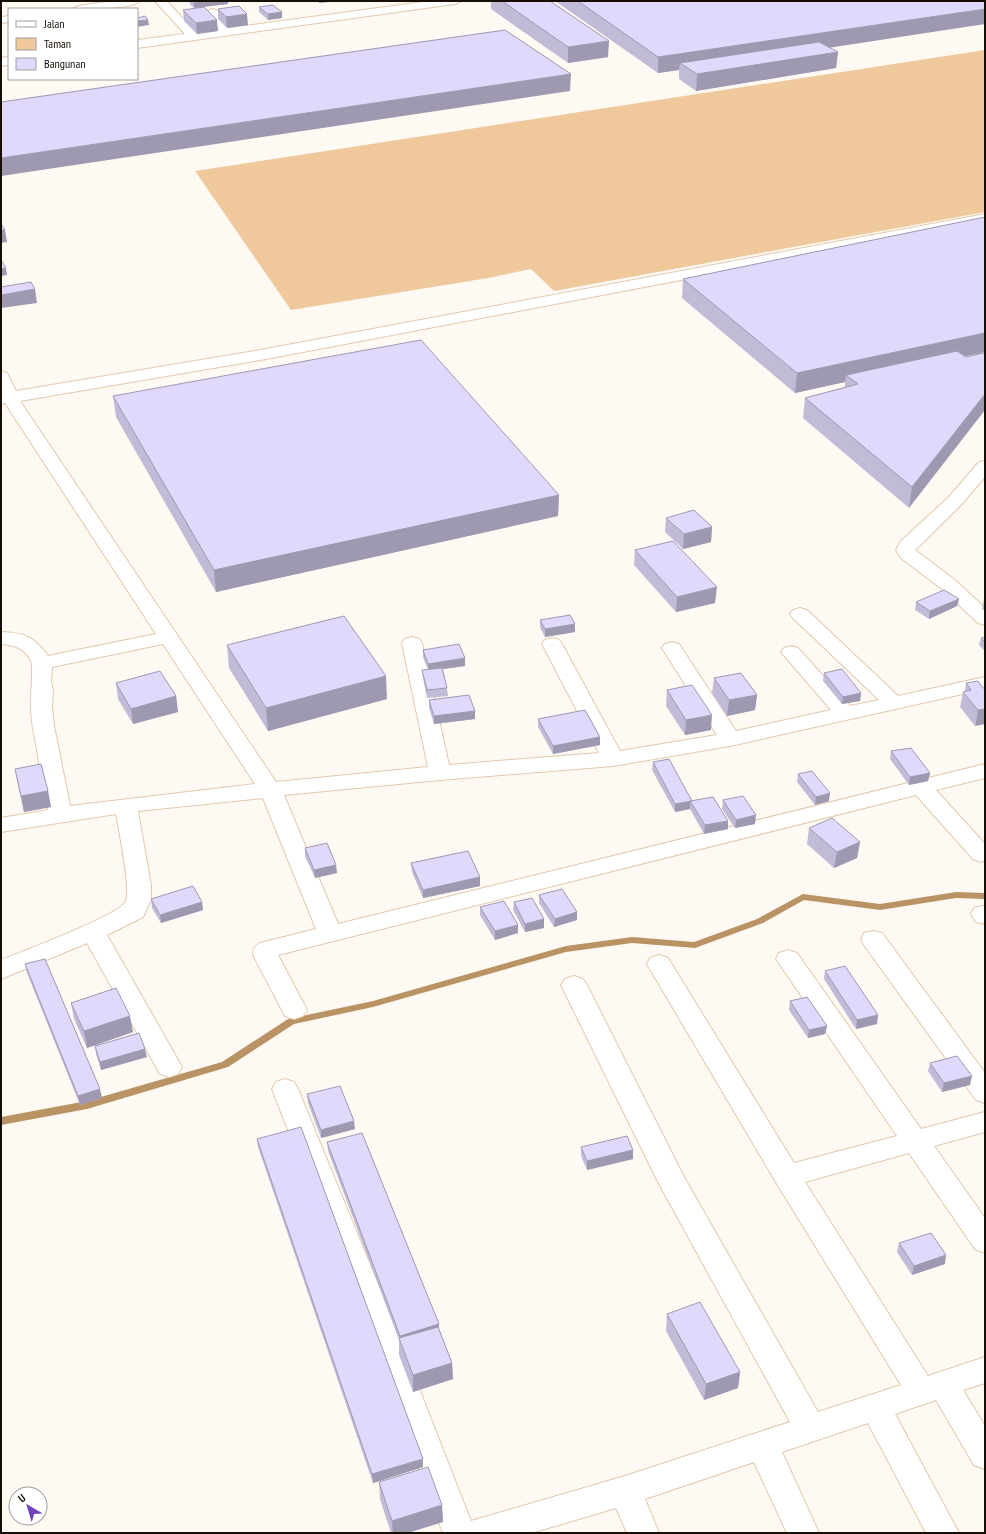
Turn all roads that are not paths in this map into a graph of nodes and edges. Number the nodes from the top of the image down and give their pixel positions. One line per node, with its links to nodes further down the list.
1 (134, 1): 5 (street)
2 (162, 1): 9 (street)
3 (455, 1): 7 (street)
4 (339, 6): 7 (street)
5 (85, 8)
6 (212, 12): 8 (street)
7 (348, 15): 8 (street)
8 (227, 32): 9 (street)
9 (193, 36): 10 (street)
10 (138, 44)
11 (985, 218): 13 (street)
12 (1, 376): 13 (street)
13 (6, 398): 17 (street)
14 (985, 466): 16 (street)
15 (800, 614): 25 (street)
16 (985, 619)
17 (169, 637): 23 (street); 32 (street)
18 (1, 638): 23 (street)
19 (412, 643): 30 (street)
20 (552, 644): 28 (street)
21 (672, 648): 27 (street)
22 (791, 652): 26 (street)
23 (42, 663): 34 (street)
24 (985, 683): 25 (street)
25 (894, 703): 26 (street)
26 (845, 714): 27 (street)
27 (730, 739): 28 (street)
28 (613, 758): 30 (street)
29 (985, 770): 31 (street)
30 (440, 773): 32 (street)
31 (921, 786): 36 (street); 38 (street)
32 (271, 791): 33 (street); 38 (street)
33 (126, 806): 34 (street); 37 (street)
34 (60, 814): 35 (street)
35 (1, 825)
36 (981, 854)
37 (93, 932): 42 (street); 45 (street)
38 (330, 934): 44 (street)
39 (873, 939): 47 (street)
40 (788, 959): 49 (street)
41 (659, 964): 50 (street)
42 (1, 970)
43 (574, 985): 55 (street)
44 (294, 1010)
45 (169, 1067)
46 (285, 1089): 59 (street)
47 (985, 1093)
48 (985, 1122): 49 (street)
49 (914, 1141): 50 (street); 51 (street)
50 (787, 1176): 53 (street)
51 (985, 1241)
52 (985, 1370): 53 (street)
53 (932, 1387): 54 (street); 57 (street)
54 (876, 1408): 55 (street); 63 (street)
55 (811, 1429): 56 (street)
56 (762, 1444): 58 (street); 62 (street)
57 (985, 1455)
58 (625, 1492): 60 (street); 61 (street)
59 (459, 1533)
60 (479, 1533)
61 (643, 1533)
62 (803, 1533)
63 (943, 1533)

